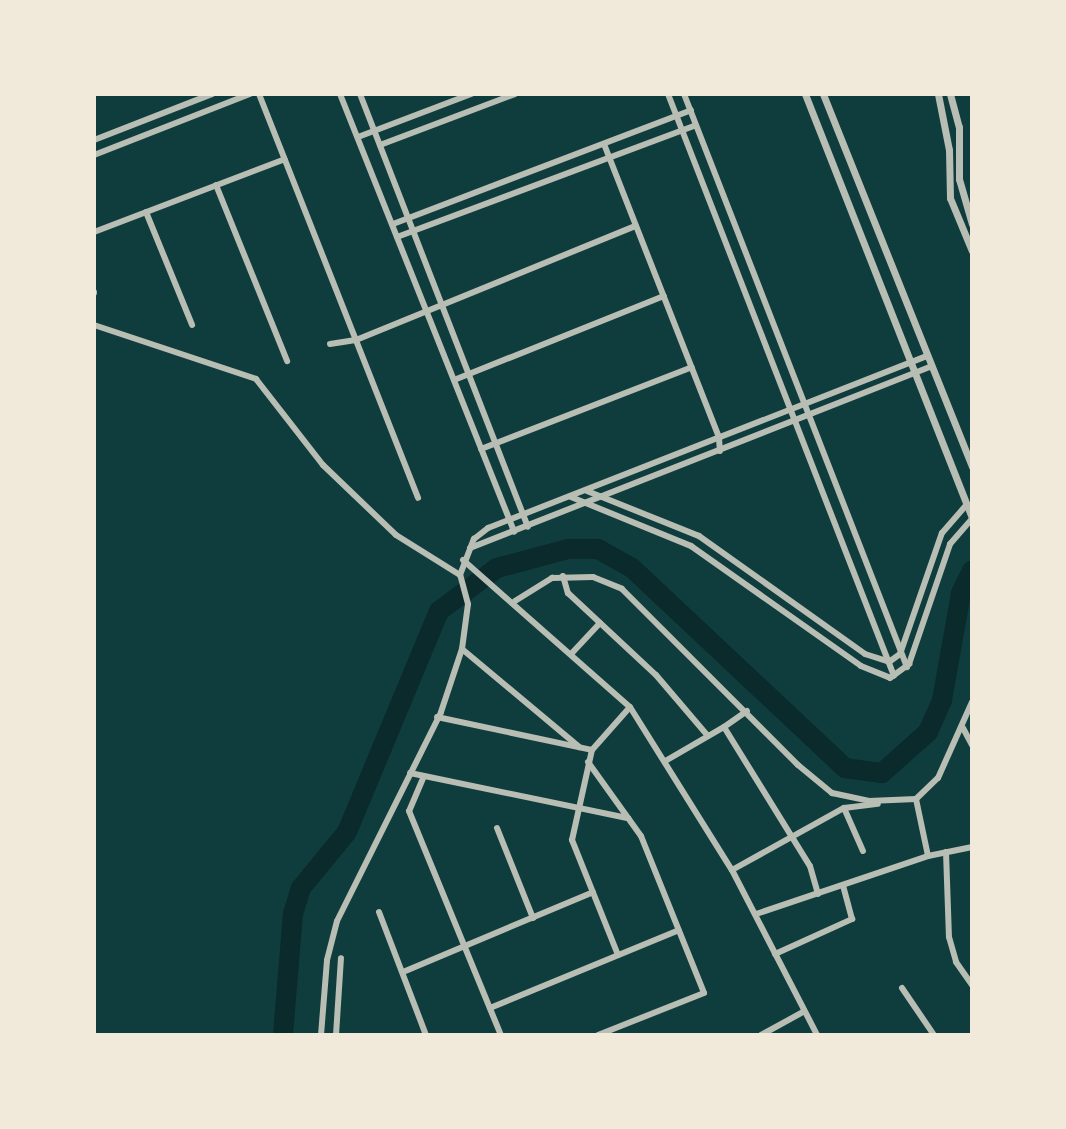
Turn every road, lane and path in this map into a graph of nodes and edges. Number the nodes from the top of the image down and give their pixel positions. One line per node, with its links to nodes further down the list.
1 (212, 94): 20 (street)
2 (250, 94): 23 (street)
3 (259, 94): 25 (street)
4 (340, 94): 19 (street)
5 (360, 94): 17 (street)
6 (471, 94): 17 (street)
7 (515, 94): 22 (street)
8 (668, 94): 15 (street)
9 (684, 94): 14 (street)
10 (805, 94): 45 (street)
11 (823, 94): 43 (street)
12 (938, 94): 35 (street)
13 (950, 94): 30 (street)
14 (691, 110): 15 (street); 16 (street)
15 (676, 116): 18 (street); 21 (street)
16 (696, 125): 18 (street); 53 (street)
17 (375, 131): 19 (street); 22 (street)
18 (682, 131): 24 (street); 54 (street)
19 (358, 137): 29 (street)
20 (94, 140)
21 (604, 144): 24 (street); 28 (street)
22 (380, 145): 28 (street)
23 (94, 155)
24 (609, 158): 31 (street); 32 (street)
25 (285, 159): 26 (street); 41 (street)
26 (216, 185): 27 (street); 44 (street)
27 (146, 212): 33 (street); 40 (street)
28 (409, 218): 29 (street); 32 (street)
29 (393, 224): 34 (street)
30 (972, 224)
31 (636, 226): 36 (street); 37 (street)
32 (413, 231): 34 (street); 37 (street)
33 (94, 232)
34 (397, 237): 38 (street)
35 (972, 251)
36 (664, 296): 47 (street); 50 (street)
37 (441, 304): 38 (street); 50 (street)
38 (426, 310): 41 (street); 51 (street)
39 (94, 325): 75 (street)
40 (192, 325)
41 (356, 340): 42 (street); 65 (street)
42 (330, 344)
43 (927, 356): 45 (street); 46 (street)
44 (287, 361)
45 (911, 362): 48 (street); 49 (street)
46 (931, 366): 49 (street); 61 (street)
47 (692, 367): 57 (street); 58 (street)
48 (888, 371): 52 (street); 53 (street)
49 (915, 372): 52 (street); 66 (street)
50 (468, 373): 51 (street); 58 (street)
51 (454, 380): 59 (street)
52 (893, 381): 55 (street)
53 (807, 403): 54 (street); 55 (street)
54 (792, 409): 56 (street); 57 (street)
55 (812, 413): 56 (street); 81 (street)
56 (797, 420): 60 (street); 82 (street)
57 (719, 438): 60 (street); 62 (street)
58 (495, 442): 59 (street); 68 (street)
59 (481, 449): 70 (street)
60 (720, 451): 64 (street)
61 (972, 467)
62 (587, 491): 63 (street); 64 (street)
63 (571, 497): 67 (street); 68 (street)
64 (605, 497): 67 (street); 82 (street)
65 (418, 498)
66 (970, 503): 69 (street); 81 (street)
67 (590, 504): 71 (street); 84 (street)
68 (523, 515): 70 (street); 71 (street)
69 (972, 518): 83 (street)
70 (509, 520): 72 (street); 73 (street)
71 (528, 527): 72 (street)
72 (514, 532): 73 (street)
73 (470, 548): 74 (street)
74 (463, 560): 75 (street); 77 (street)
75 (460, 575): 79 (street)
76 (563, 576): 77 (street); 78 (street); 87 (street)
77 (515, 601): 80 (street)
78 (600, 623): 80 (street); 91 (street)
79 (462, 649): 88 (street); 93 (street)
80 (572, 653): 86 (street)
81 (900, 654): 82 (street); 83 (street)
82 (889, 662): 84 (street)
83 (907, 667): 84 (street)
84 (894, 676)
85 (972, 702): 90 (street)
86 (630, 707): 94 (street); 95 (street)
87 (747, 711): 89 (street); 99 (street)
88 (437, 717): 93 (street); 97 (street)
89 (724, 727): 91 (street); 106 (street)
90 (963, 728): 92 (street); 100 (street)
91 (708, 736): 95 (street)
92 (972, 745)
93 (580, 748): 94 (street)
94 (592, 750): 96 (street)
95 (667, 760): 111 (street)
96 (588, 762): 102 (street); 104 (street)
97 (410, 773): 98 (street); 129 (street)
98 (424, 776): 102 (street); 119 (street)
99 (852, 797): 101 (street); 103 (street)
100 (916, 799): 101 (street); 110 (street)
101 (885, 804): 103 (street)
102 (578, 808): 104 (street); 113 (street)
103 (844, 808): 106 (street); 108 (street)
104 (628, 818): 118 (street)
105 (497, 828): 117 (street)
106 (791, 836): 111 (street); 114 (street)
107 (972, 847): 109 (street)
108 (863, 851)
109 (946, 852): 110 (street); 124 (street)
110 (928, 856): 112 (street)
111 (732, 870): 116 (street)
112 (843, 885): 114 (street); 120 (street)
113 (593, 892): 117 (street); 121 (street)
114 (818, 894): 116 (street)
115 (379, 912): 123 (street)
116 (756, 914): 120 (street)
117 (533, 918): 119 (street)
118 (679, 930): 121 (street); 132 (street)
119 (465, 948): 123 (street); 126 (street)
120 (775, 954): 127 (street)
121 (618, 955): 126 (street)
122 (341, 958): 130 (street)
123 (403, 972): 128 (street)
124 (972, 985)
125 (902, 988): 135 (street)
126 (490, 1008): 131 (street)
127 (803, 1012): 133 (street); 134 (street)
128 (423, 1034)
129 (321, 1035)
130 (336, 1035)
131 (501, 1035)
132 (598, 1035)
133 (761, 1035)
134 (817, 1035)
135 (934, 1035)

